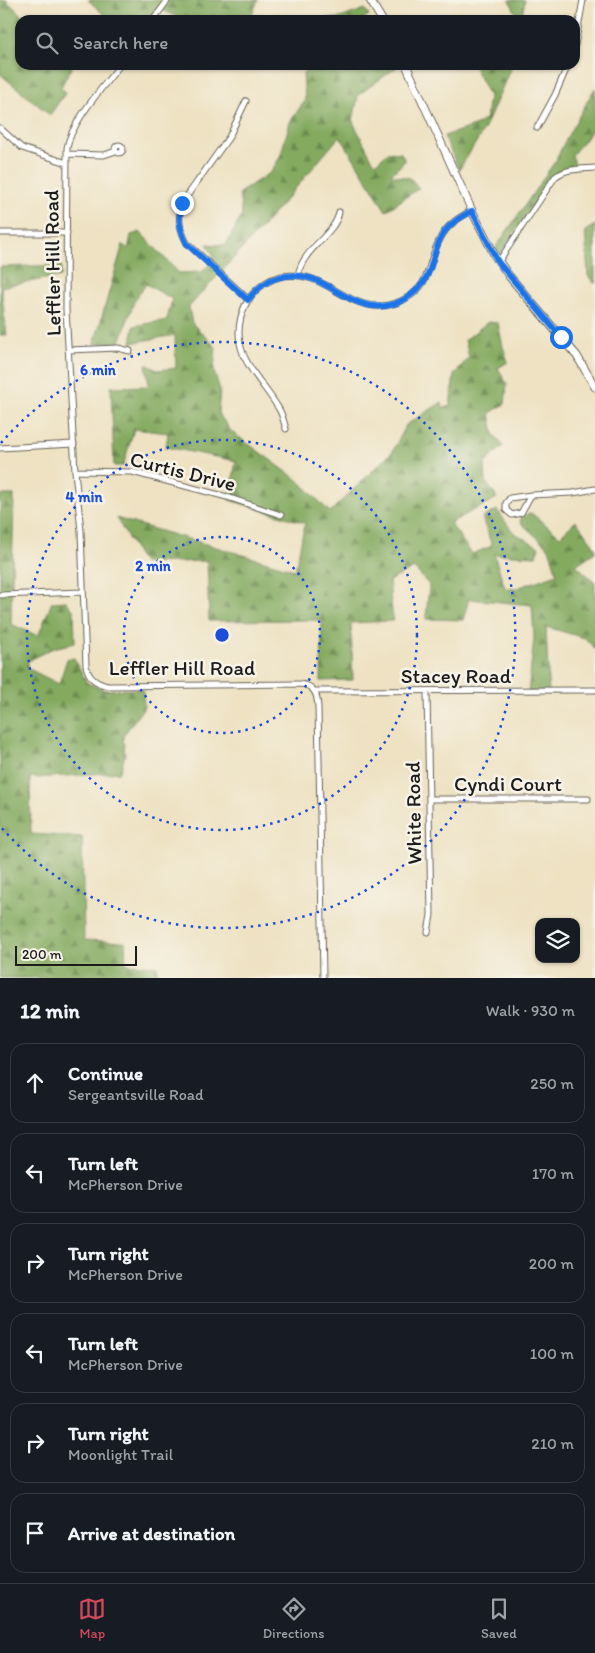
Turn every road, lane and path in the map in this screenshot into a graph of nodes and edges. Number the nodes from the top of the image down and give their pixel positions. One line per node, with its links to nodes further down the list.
1 (168, 0): 4 (street)
2 (370, 0): 5 (main road)
3 (583, 0): 6 (street)
4 (157, 15)
5 (379, 15)
6 (580, 17)
7 (116, 70): 14 (street, Leffler Hill Road)
8 (408, 70): 17 (main road)
9 (566, 70): 12 (street)
10 (246, 101): 23 (street)
11 (0, 128): 15 (street)
12 (537, 128)
13 (116, 151): 14 (street)
14 (67, 154): 15 (street, Leffler Hill Road)
15 (67, 163): 20 (street, Leffler Hill Road)
16 (595, 168): 21 (street)
17 (472, 211): 21 (main road); 22 (street)
18 (339, 212): 22 (street)
19 (0, 233): 20 (street)
20 (67, 233): 24 (street, Leffler Hill Road)
21 (498, 262): 26 (main road)
22 (298, 275): 23 (street)
23 (248, 300): 27 (street)
24 (69, 350): 25 (street); 28 (street, Leffler Hill Road)
25 (130, 350)
26 (595, 387)
27 (286, 429)
28 (74, 444): 29 (street); 30 (street, Leffler Hill Road)
29 (0, 448)
30 (75, 471): 33 (street, Curtis Drive); 34 (street, Leffler Hill Road)
31 (595, 489): 32 (street)
32 (531, 495): 32 (street)
33 (281, 515)
34 (82, 592): 35 (street); 37 (street, Leffler Hill Road)
35 (0, 595)
36 (595, 690): 38 (street, Stacey Road)
37 (316, 691): 38 (street, Stacey Road); 42 (street)
38 (427, 692): 39 (street, White Road)
39 (428, 799): 40 (street, Cyndi Court); 41 (street, White Road)
40 (588, 799)
41 (428, 932)
42 (323, 978)

